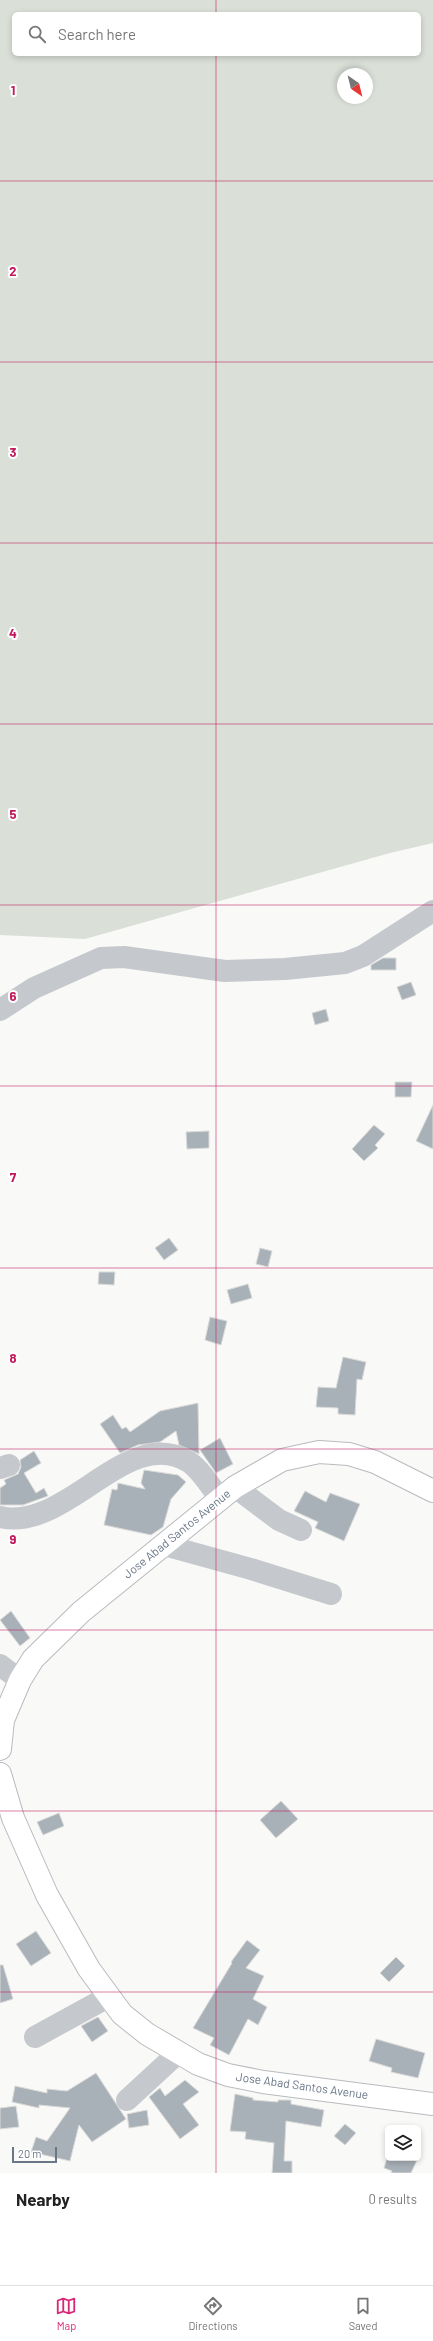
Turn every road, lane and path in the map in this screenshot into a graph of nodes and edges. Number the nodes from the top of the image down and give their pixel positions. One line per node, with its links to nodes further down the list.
1 (433, 911): 2 (street)
2 (0, 1010)
3 (433, 1492): 4 (highway, Jose Abad Santos Avenue)
4 (228, 1493): 5 (street); 6 (street); 7 (highway, Jose Abad Santos Avenue)
5 (0, 1517)
6 (301, 1530)
7 (164, 1546): 8 (street); 10 (highway, Jose Abad Santos Avenue)
8 (332, 1594)
9 (0, 1665): 10 (street)
10 (20, 1680): 11 (highway, Jose Abad Santos Avenue)
11 (1, 1719): 12 (highway, Jose Abad Santos Avenue)
12 (0, 1749)
13 (0, 1774): 14 (highway, Jose Abad Santos Avenue)
14 (108, 1997): 15 (street); 16 (highway, Jose Abad Santos Avenue)
15 (35, 2037)
16 (178, 2053): 17 (street); 18 (highway, Jose Abad Santos Avenue)
17 (126, 2100)
18 (433, 2104)

